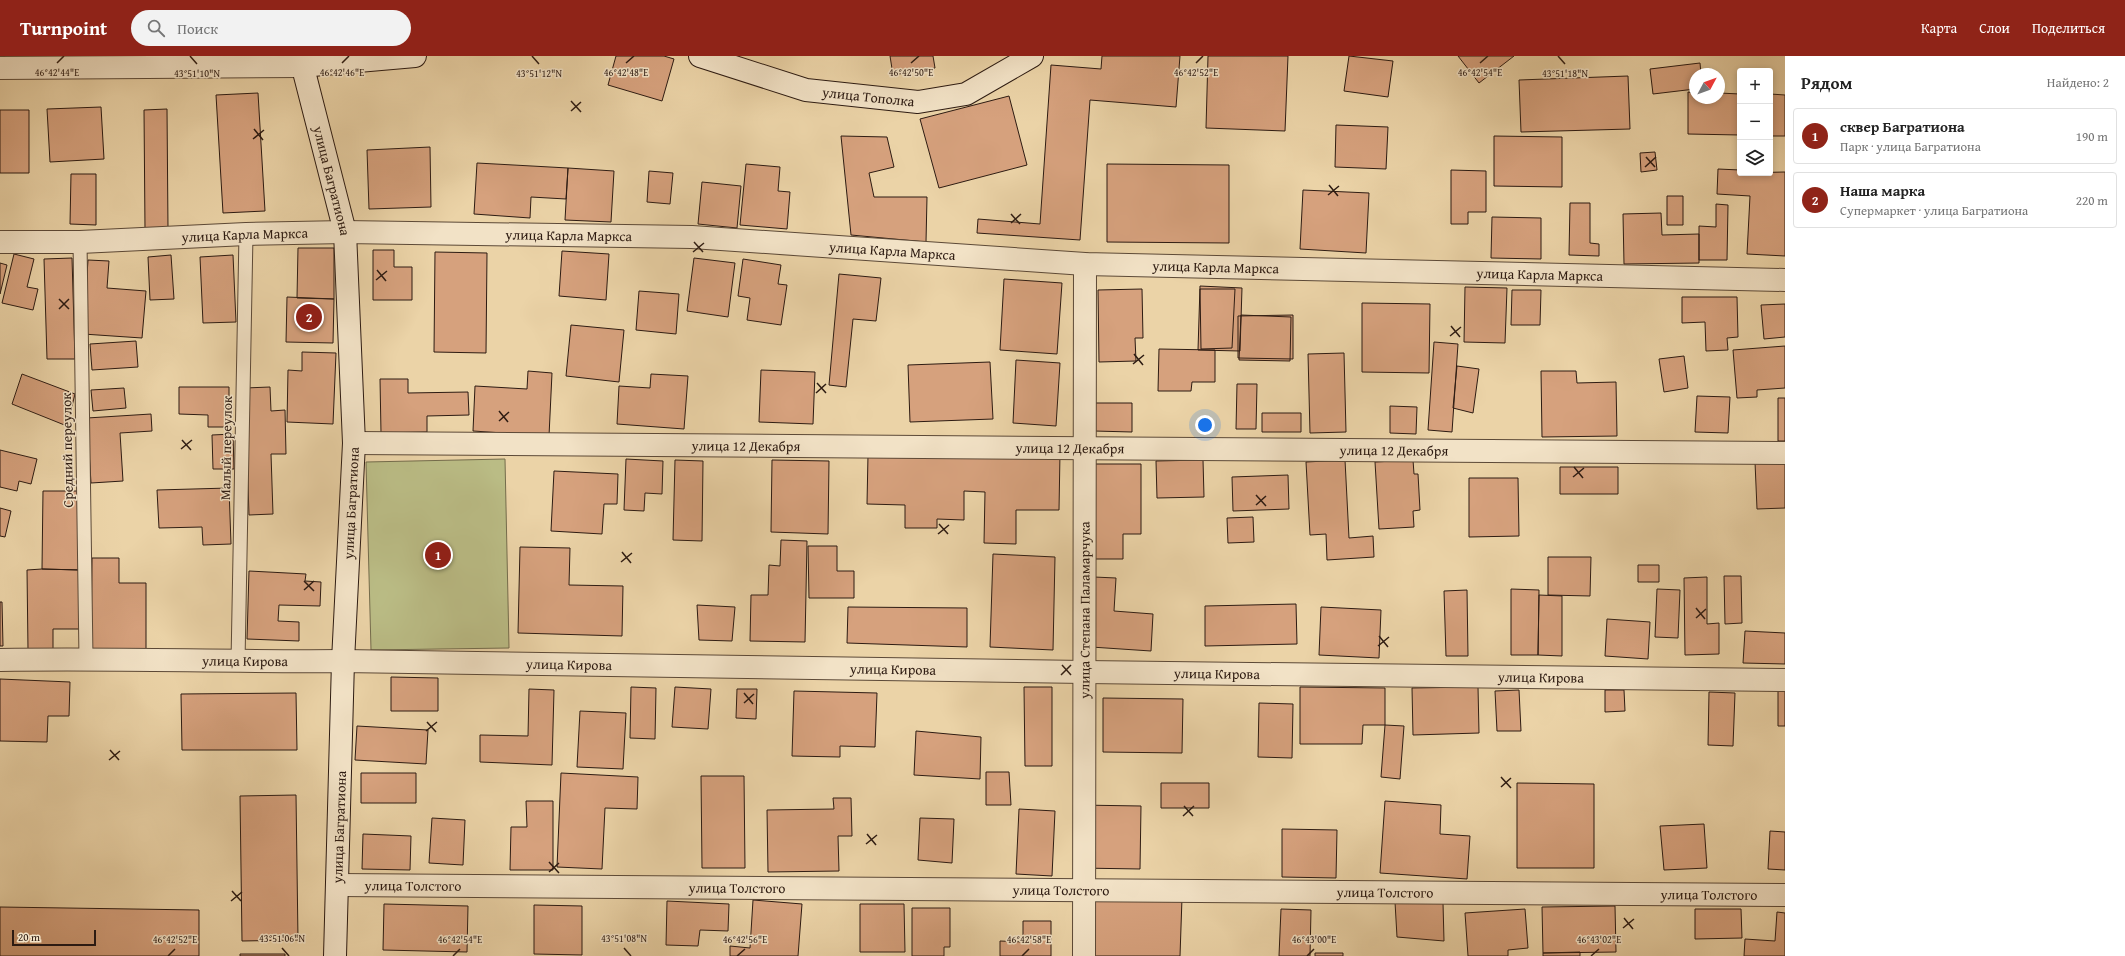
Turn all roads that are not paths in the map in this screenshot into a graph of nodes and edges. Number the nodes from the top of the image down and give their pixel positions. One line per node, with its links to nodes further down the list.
1 (415, 56): 4 (street)
2 (700, 56): 3 (street, улица Тополка)
3 (1032, 56)
4 (300, 61): 5 (street); 6 (street, улица Багратиона)
5 (0, 68)
6 (345, 232): 7 (street, улица Карла Маркса); 10 (street, улица Карла Маркса); 12 (street, улица Багратиона)
7 (246, 234): 9 (street, улица Карла Маркса); 18 (lane, Малый переулок)
8 (0, 242): 9 (street, улица Карла Маркса)
9 (80, 242): 15 (lane, Средний переулок)
10 (1085, 264): 11 (street, улица Карла Маркса); 13 (street, улица Степана Паламарчука)
11 (1785, 280)
12 (354, 443): 13 (street, улица 12 Декабря); 17 (street, улица Багратиона)
13 (1085, 448): 14 (street, улица 12 Декабря); 19 (street, улица Степана Паламарчука)
14 (1785, 452)
15 (86, 658): 16 (street, улица Кирова); 18 (street, улица Кирова)
16 (0, 660)
17 (344, 661): 18 (street, улица Кирова); 19 (street, улица Кирова); 21 (street, улица Багратиона)
18 (238, 662)
19 (1085, 672): 20 (street, улица Кирова); 22 (street, улица Степана Паламарчука)
20 (1785, 680)
21 (337, 885): 22 (street, улица Толстого); 24 (street, улица Багратиона)
22 (1084, 890): 23 (street, улица Толстого); 25 (street, улица Степана Паламарчука)
23 (1785, 894)
24 (334, 956)
25 (1084, 956)

